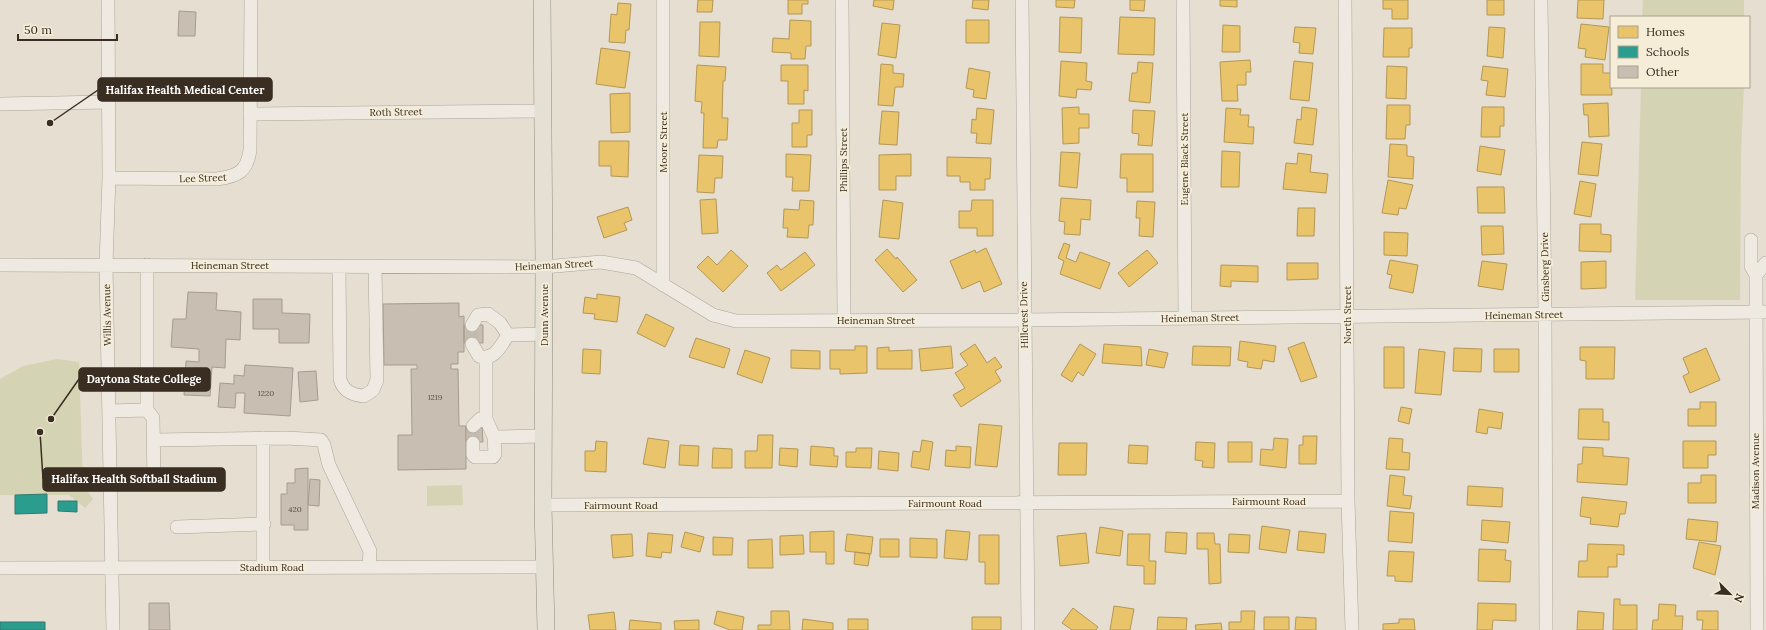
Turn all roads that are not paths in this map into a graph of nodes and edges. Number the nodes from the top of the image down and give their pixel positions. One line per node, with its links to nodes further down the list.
1 (108, 0): 10 (street, Willis Avenue)
2 (251, 0): 13 (street, Lee Street)
3 (542, 0): 12 (main road, Dunn Avenue)
4 (663, 0): 24 (street, Moore Street)
5 (842, 0): 29 (street, Phillips Street)
6 (1022, 0): 30 (street, Hillcrest Drive)
7 (1183, 0): 28 (street, Eugene Black Street)
8 (1345, 0): 27 (street, North Street)
9 (1541, 0): 26 (street, Ginsberg Drive)
10 (109, 102): 11 (street); 14 (street, Willis Avenue)
11 (0, 104)
12 (542, 111): 13 (street, Roth Street); 22 (main road, Dunn Avenue)
13 (250, 114): 14 (street, Lee Street)
14 (109, 178): 18 (street, Willis Avenue)
15 (1751, 240): 23 (street, Madison Avenue)
16 (1766, 263): 23 (street)
17 (0, 265): 18 (street, Heineman Street)
18 (106, 265): 19 (street, Heineman Street); 37 (street, Willis Avenue)
19 (147, 265): 20 (street, Heineman Street); 36 (street)
20 (339, 266): 21 (street, Heineman Street); 21 (street)
21 (375, 266): 22 (street, Heineman Street)
22 (544, 267): 24 (street, Heineman Street); 32 (main road, Dunn Avenue)
23 (1756, 275): 25 (street, Madison Avenue)
24 (663, 285): 29 (street, Heineman Street)
25 (1761, 312): 26 (street, Heineman Street); 46 (street, Madison Avenue)
26 (1545, 315): 27 (street, Heineman Street); 61 (street, Ginsberg Drive)
27 (1347, 316): 28 (street, Heineman Street); 47 (street, North Street)
28 (1184, 318): 30 (street, Heineman Street)
29 (844, 320): 30 (street, Heineman Street)
30 (1024, 320): 48 (street, Hillcrest Drive)
31 (472, 325): 33 (street)
32 (544, 334): 33 (street); 40 (main road, Dunn Avenue)
33 (508, 335): 35 (street)
34 (472, 344): 35 (street)
35 (486, 358): 38 (street)
36 (147, 410): 37 (street); 43 (street)
37 (109, 411): 52 (street, Willis Avenue)
38 (486, 419): 39 (street); 41 (street)
39 (473, 426)
40 (543, 436): 41 (street); 49 (main road, Dunn Avenue)
41 (494, 437): 44 (street)
42 (263, 438): 43 (street); 50 (street); 54 (street)
43 (154, 440): 45 (street)
44 (473, 442)
45 (154, 484)
46 (1761, 492): 62 (street, Madison Avenue)
47 (1348, 501): 48 (street, Fairmount Road); 60 (street, North Street)
48 (1026, 503): 49 (street, Fairmount Road); 59 (street, Hillcrest Drive)
49 (543, 505): 55 (main road, Dunn Avenue)
50 (264, 524): 51 (street); 53 (street)
51 (177, 526)
52 (112, 566): 53 (street, Stadium Road); 56 (street, Stadium Road); 57 (street, Willis Avenue)
53 (263, 566): 54 (street, Stadium Road)
54 (369, 567): 55 (street, Stadium Road)
55 (545, 567): 58 (main road, Dunn Avenue)
56 (0, 568)
57 (113, 630)
58 (546, 630)
59 (1028, 630)
60 (1352, 630)
61 (1546, 630)
62 (1757, 630)

